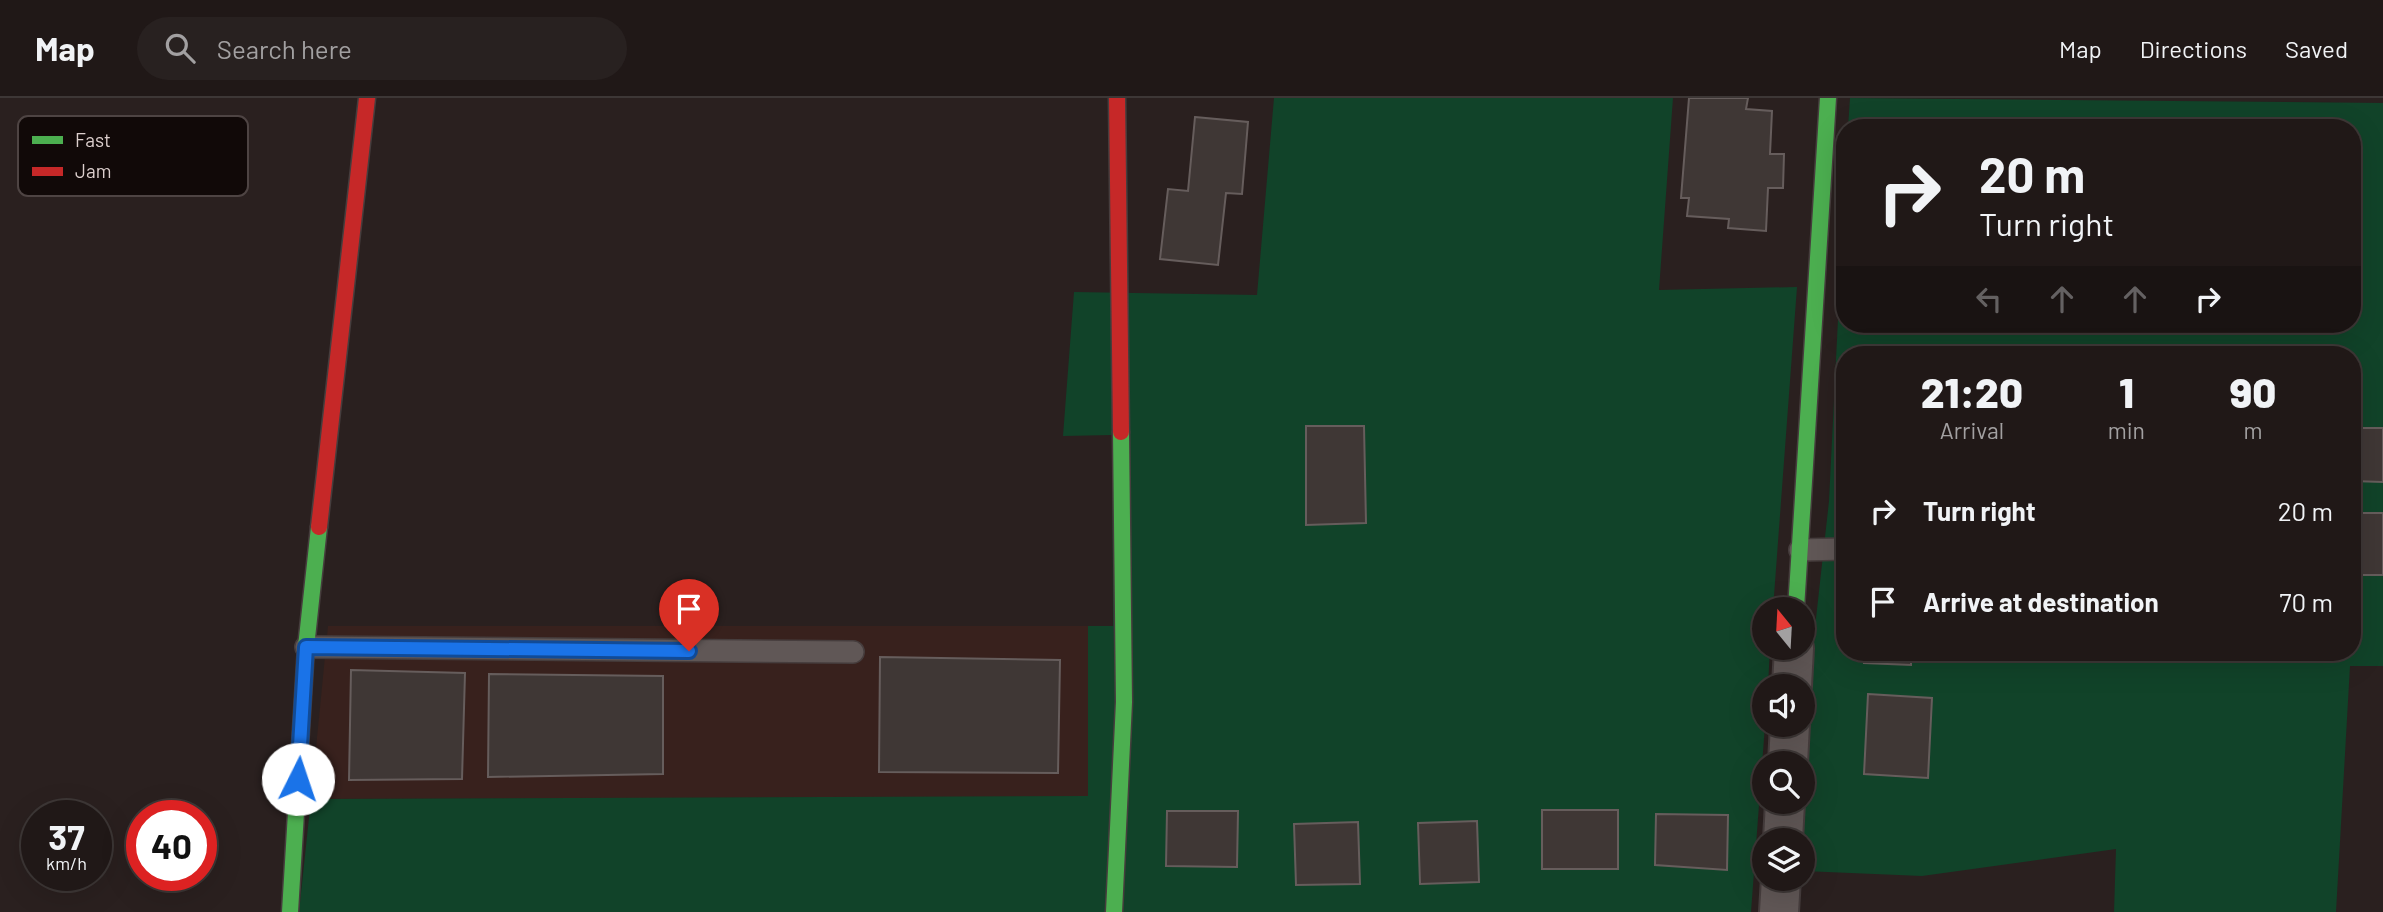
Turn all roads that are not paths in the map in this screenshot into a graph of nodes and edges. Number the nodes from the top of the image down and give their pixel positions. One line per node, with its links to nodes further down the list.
1 (367, 98): 7 (street)
2 (1117, 98): 11 (street)
3 (1828, 98): 4 (street)
4 (1800, 550): 5 (lane); 6 (street)
5 (1836, 550)
6 (1798, 597)
7 (306, 647): 8 (lane); 10 (street)
8 (853, 652)
9 (1780, 891): 12 (street)
10 (290, 912)
11 (1114, 912)
12 (1779, 912)

